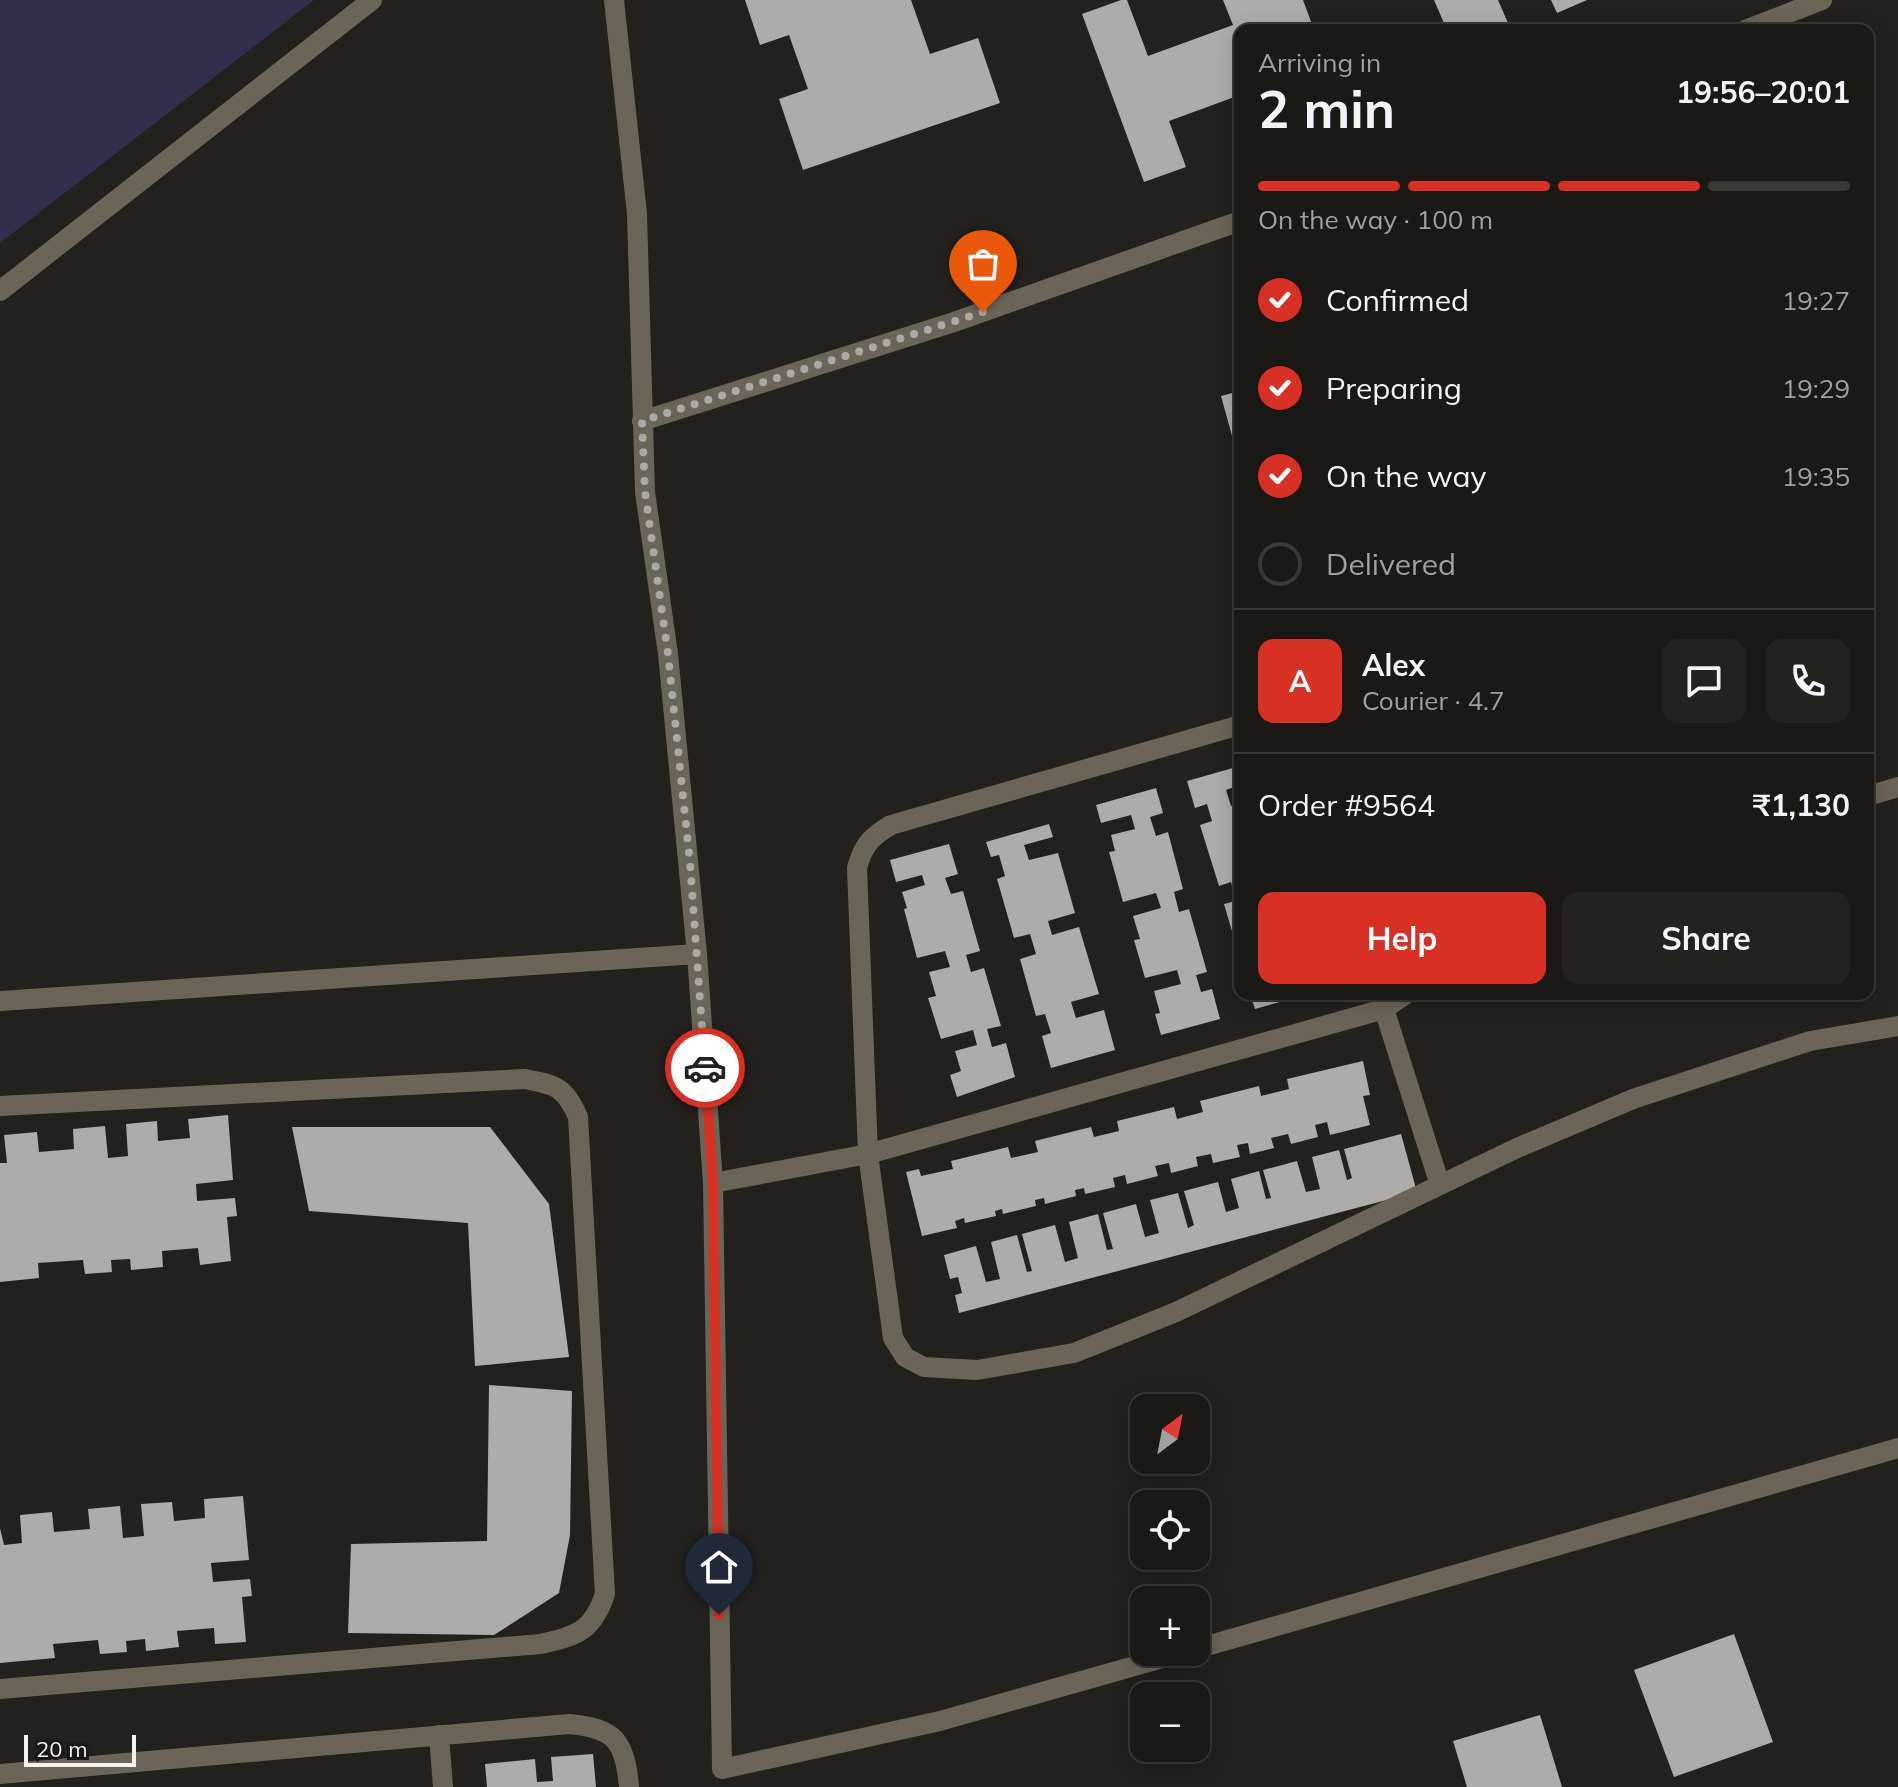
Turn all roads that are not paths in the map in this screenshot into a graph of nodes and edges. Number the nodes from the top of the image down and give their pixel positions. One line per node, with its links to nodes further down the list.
1 (372, 0): 6 (street)
2 (614, 0): 7 (street)
3 (1822, 0): 4 (street)
4 (1760, 24)
5 (1234, 223): 7 (street)
6 (0, 291)
7 (642, 421): 11 (street)
8 (1234, 727): 17 (street)
9 (1898, 787): 10 (street)
10 (1874, 794)
11 (697, 954): 13 (street); 18 (street)
12 (1397, 1000): 14 (street)
13 (0, 1001)
14 (1384, 1009): 17 (street); 19 (street)
15 (1898, 1026): 19 (street)
16 (0, 1106): 23 (street)
17 (868, 1154): 18 (street); 19 (street)
18 (713, 1183): 26 (street)
19 (1440, 1185)
20 (1898, 1448): 21 (street)
21 (1210, 1645)
22 (1134, 1666): 26 (street)
23 (0, 1689)
24 (439, 1735): 25 (street); 27 (street); 28 (street)
25 (0, 1774)
26 (722, 1778)
27 (443, 1787)
28 (629, 1787)

